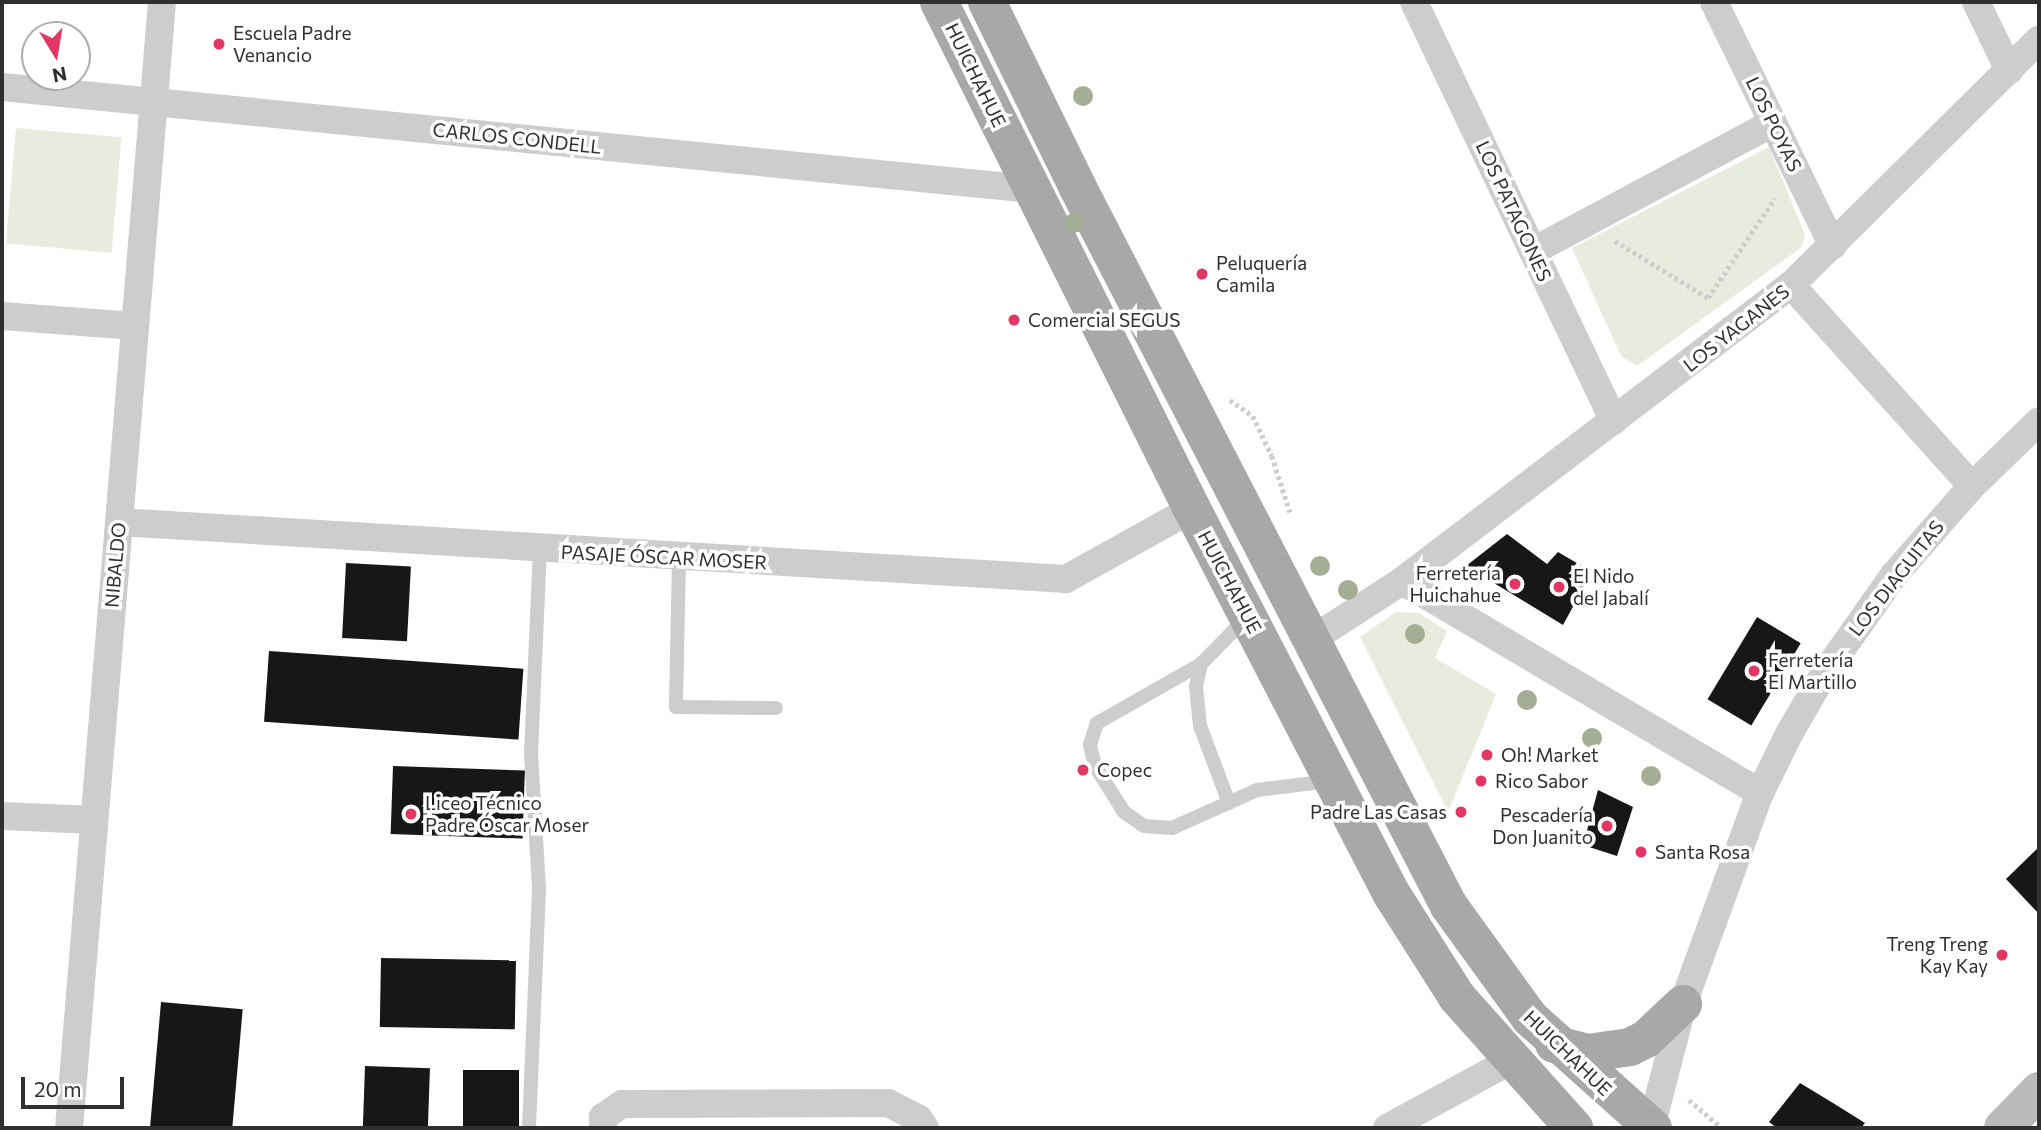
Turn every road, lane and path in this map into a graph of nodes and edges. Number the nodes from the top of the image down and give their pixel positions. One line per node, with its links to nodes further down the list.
1 (162, 2): 10 (street, NIBALDO)
2 (939, 2): 13 (main road, HUICHAHUE)
3 (987, 2): 29 (main road, HUICHAHUE)
4 (1414, 2): 16 (street, LOS PATAGONES)
5 (1714, 2): 11 (street, LOS POYAS)
6 (1976, 2): 8 (street)
7 (2039, 40): 8 (street, LOS YAGANES)
8 (2009, 70): 15 (street, LOS YAGANES)
9 (2, 87): 10 (street, CARLOS CONDELL)
10 (153, 102): 13 (street, CARLOS CONDELL); 19 (street, NIBALDO)
11 (1773, 123): 12 (street, LOS POYAS); 14 (street)
12 (1795, 168): 14 (path); 15 (street, LOS POYAS)
13 (1032, 189): 23 (main road, HUICHAHUE)
14 (1590, 220): 16 (street)
15 (1833, 246): 17 (street, LOS YAGANES)
16 (1533, 251): 20 (street, LOS PATAGONES)
17 (1791, 285): 20 (street, LOS YAGANES); 22 (street)
18 (2, 316): 19 (street)
19 (135, 326): 24 (street, NIBALDO)
20 (1614, 421): 27 (street, LOS YAGANES)
21 (2039, 421): 22 (street, LOS DIAGUITAS)
22 (1972, 486): 33 (street, LOS DIAGUITAS)
23 (1192, 509): 26 (street, PASAJE ÓSCAR MOSER); 28 (main road, HUICHAHUE)
24 (119, 522): 25 (street, PASAJE ÓSCAR MOSER); 36 (street, NIBALDO)
25 (540, 549): 26 (street, PASAJE ÓSCAR MOSER); 42 (lane)
26 (679, 559): 31 (lane)
27 (1402, 581): 29 (street); 33 (street)
28 (1248, 616): 30 (lane); 32 (main road, HUICHAHUE)
29 (1314, 638): 38 (main road, HUICHAHUE)
30 (1201, 664): 34 (lane); 34 (lane)
31 (776, 708)
32 (1333, 781): 34 (lane); 39 (main road, HUICHAHUE)
33 (1759, 793): 37 (street, LOS DIAGUITAS)
34 (1229, 803)
35 (2, 816): 36 (street)
36 (94, 820): 41 (street, NIBALDO)
37 (1683, 1004): 38 (main road); 47 (street, LOS DIAGUITAS)
38 (1554, 1044): 47 (main road, HUICHAHUE)
39 (1510, 1061): 45 (street); 46 (main road, HUICHAHUE)
40 (2039, 1091): 48 (main road)
41 (69, 1128)
42 (529, 1128)
43 (603, 1128): 44 (street)
44 (925, 1128)
45 (1387, 1128)
46 (1574, 1128)
47 (1652, 1128)
48 (2003, 1128)

